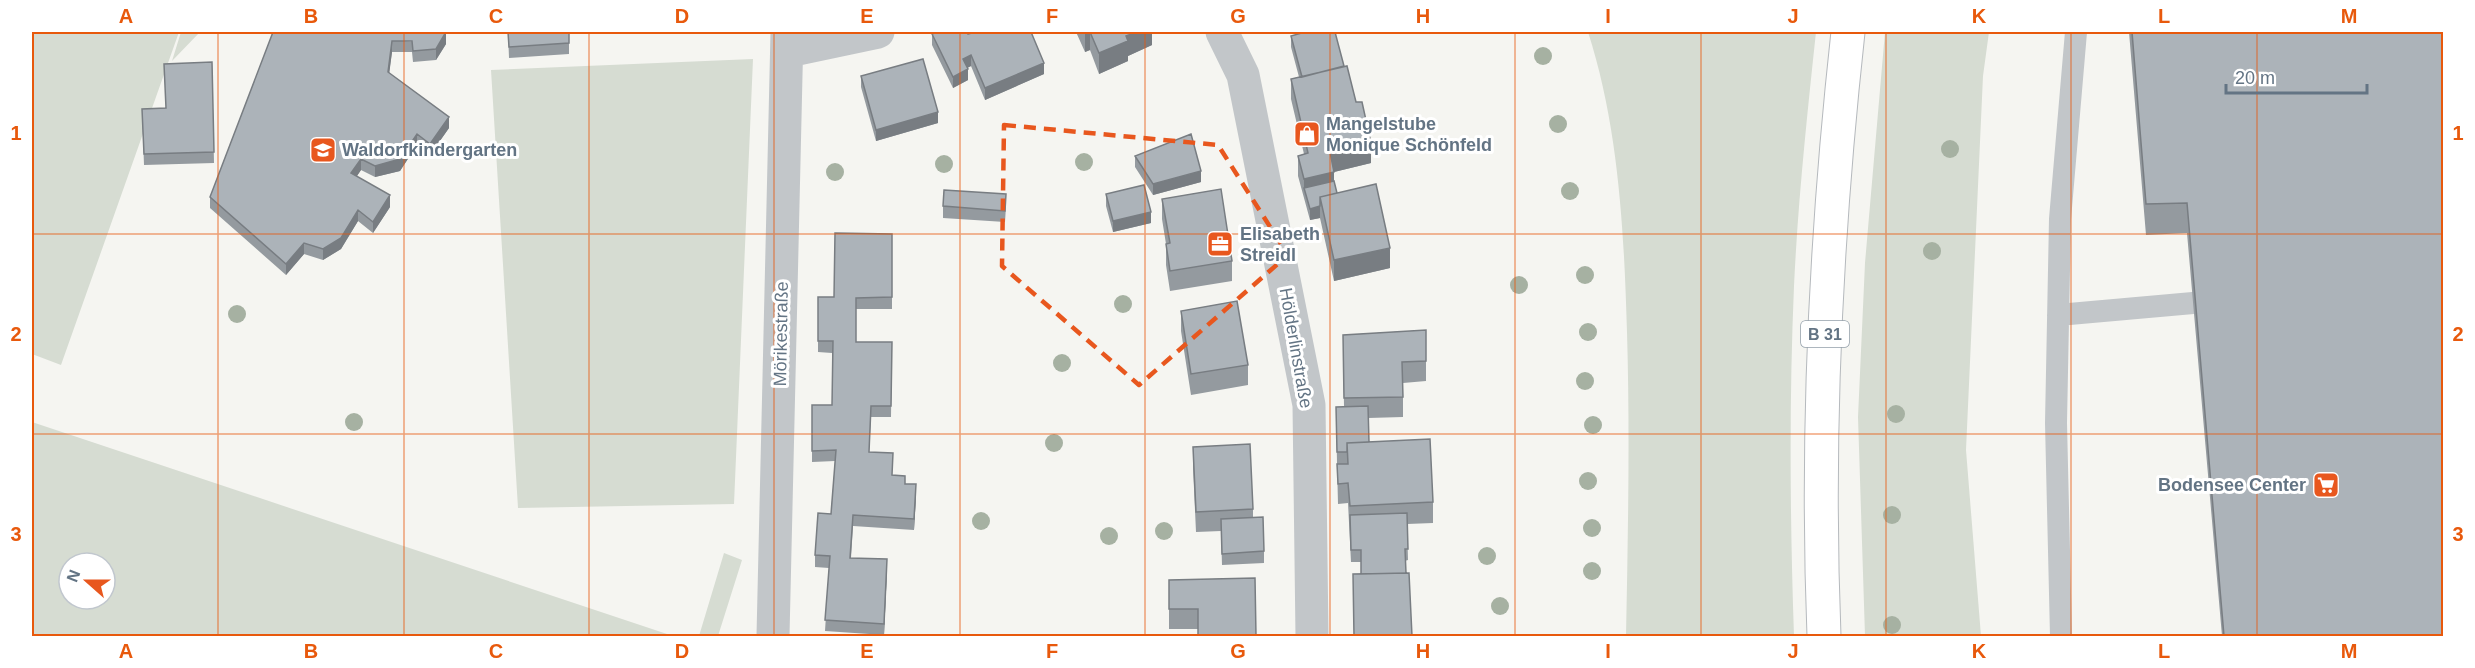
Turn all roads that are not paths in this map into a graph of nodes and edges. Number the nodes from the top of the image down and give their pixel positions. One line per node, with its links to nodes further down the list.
1 (878, 32): 5 (street)
2 (1222, 32): 9 (street, Hölderlinstraße)
3 (1848, 32): 10 (main road, B 31)
4 (2076, 32): 7 (lane)
5 (788, 41): 8 (street, Mörikestraße)
6 (2193, 303): 7 (lane)
7 (2058, 315): 11 (lane)
8 (773, 636)
9 (1312, 636)
10 (1824, 636)
11 (2061, 636)

